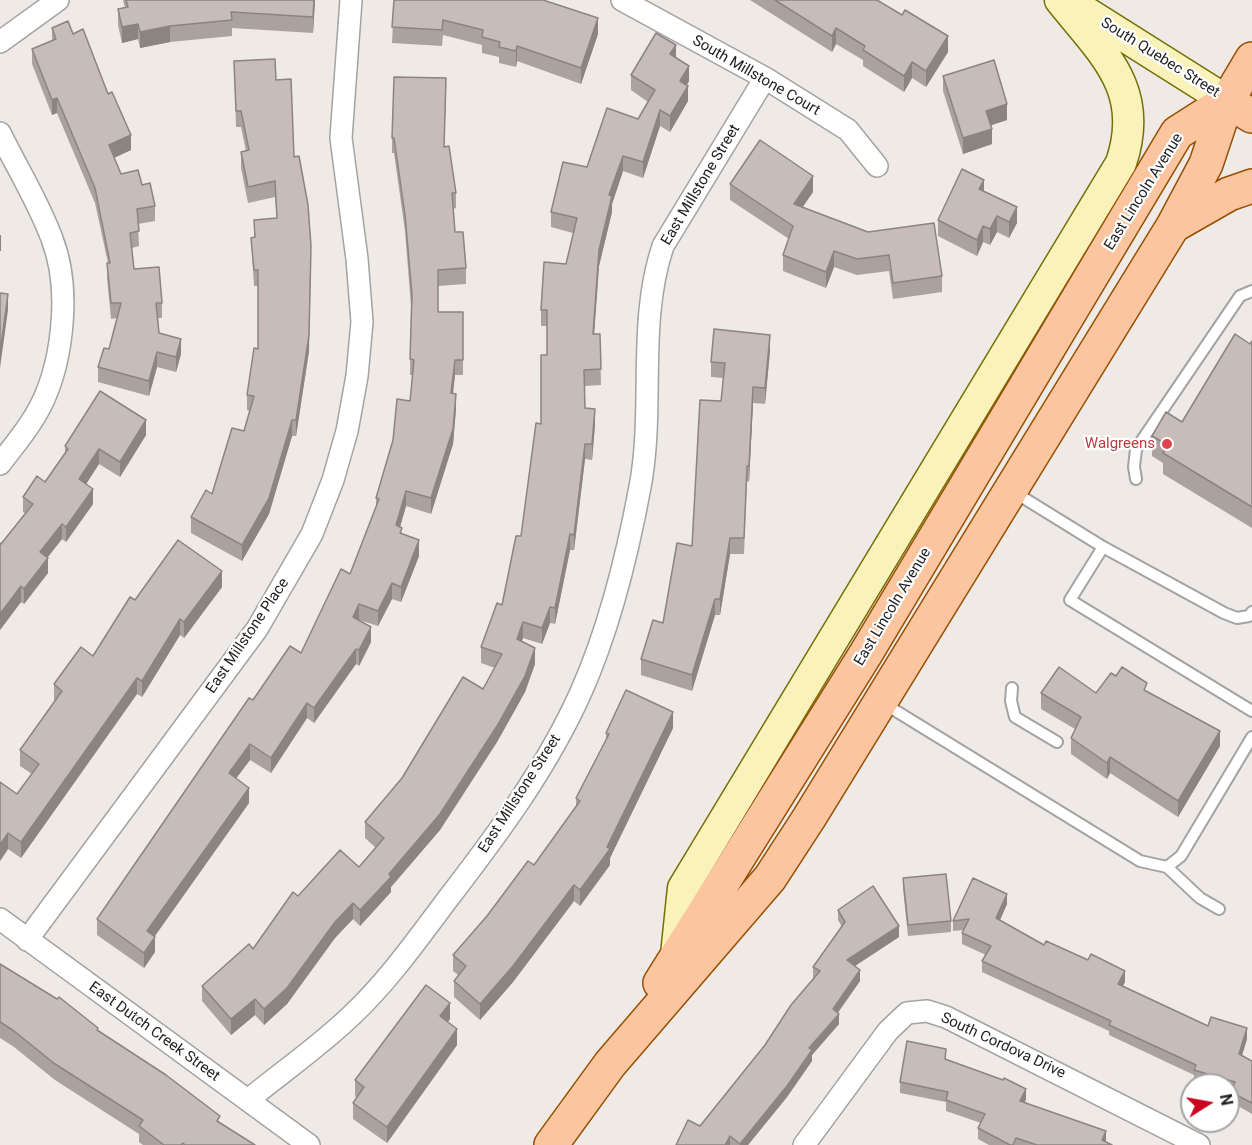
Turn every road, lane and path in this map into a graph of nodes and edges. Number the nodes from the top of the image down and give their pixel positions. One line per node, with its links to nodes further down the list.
1 (58, 0): 6 (street)
2 (351, 0): 29 (street, East Millstone Place)
3 (622, 0): 8 (street, South Millstone Court)
4 (1060, 0): 30 (main road)
5 (1068, 0): 9 (main road, South Quebec Street)
6 (0, 42)
7 (1252, 59): 9 (main road)
8 (765, 78): 11 (street, South Millstone Court); 32 (street, East Millstone Street)
9 (1240, 108): 13 (main road, East Lincoln Avenue); 19 (main road, East Lincoln Avenue)
10 (0, 133): 15 (street)
11 (877, 165)
12 (1252, 186): 13 (main road)
13 (1173, 226): 17 (main road, East Lincoln Avenue)
14 (1252, 291): 16 (lane)
15 (0, 464)
16 (1136, 479)
17 (1011, 490): 18 (lane); 22 (main road, East Lincoln Avenue)
18 (1103, 547): 20 (lane); 23 (lane)
19 (927, 552): 22 (main road); 30 (main road, East Lincoln Avenue)
20 (1252, 612)
21 (1011, 688): 25 (lane)
22 (882, 703): 26 (lane); 31 (main road, East Lincoln Avenue)
23 (1252, 711)
24 (1252, 737): 26 (lane)
25 (1057, 742)
26 (1167, 867): 27 (lane)
27 (1219, 909)
28 (0, 919): 29 (street, East Dutch Creek Street)
29 (27, 940): 32 (street, East Dutch Creek Street)
30 (676, 955): 31 (main road, East Lincoln Avenue)
31 (610, 1064): 34 (main road, East Lincoln Avenue)
32 (248, 1100): 33 (street, East Dutch Creek Street)
33 (309, 1145)
34 (550, 1145)
35 (804, 1145): 36 (street, South Cordova Drive)
36 (1199, 1145)

